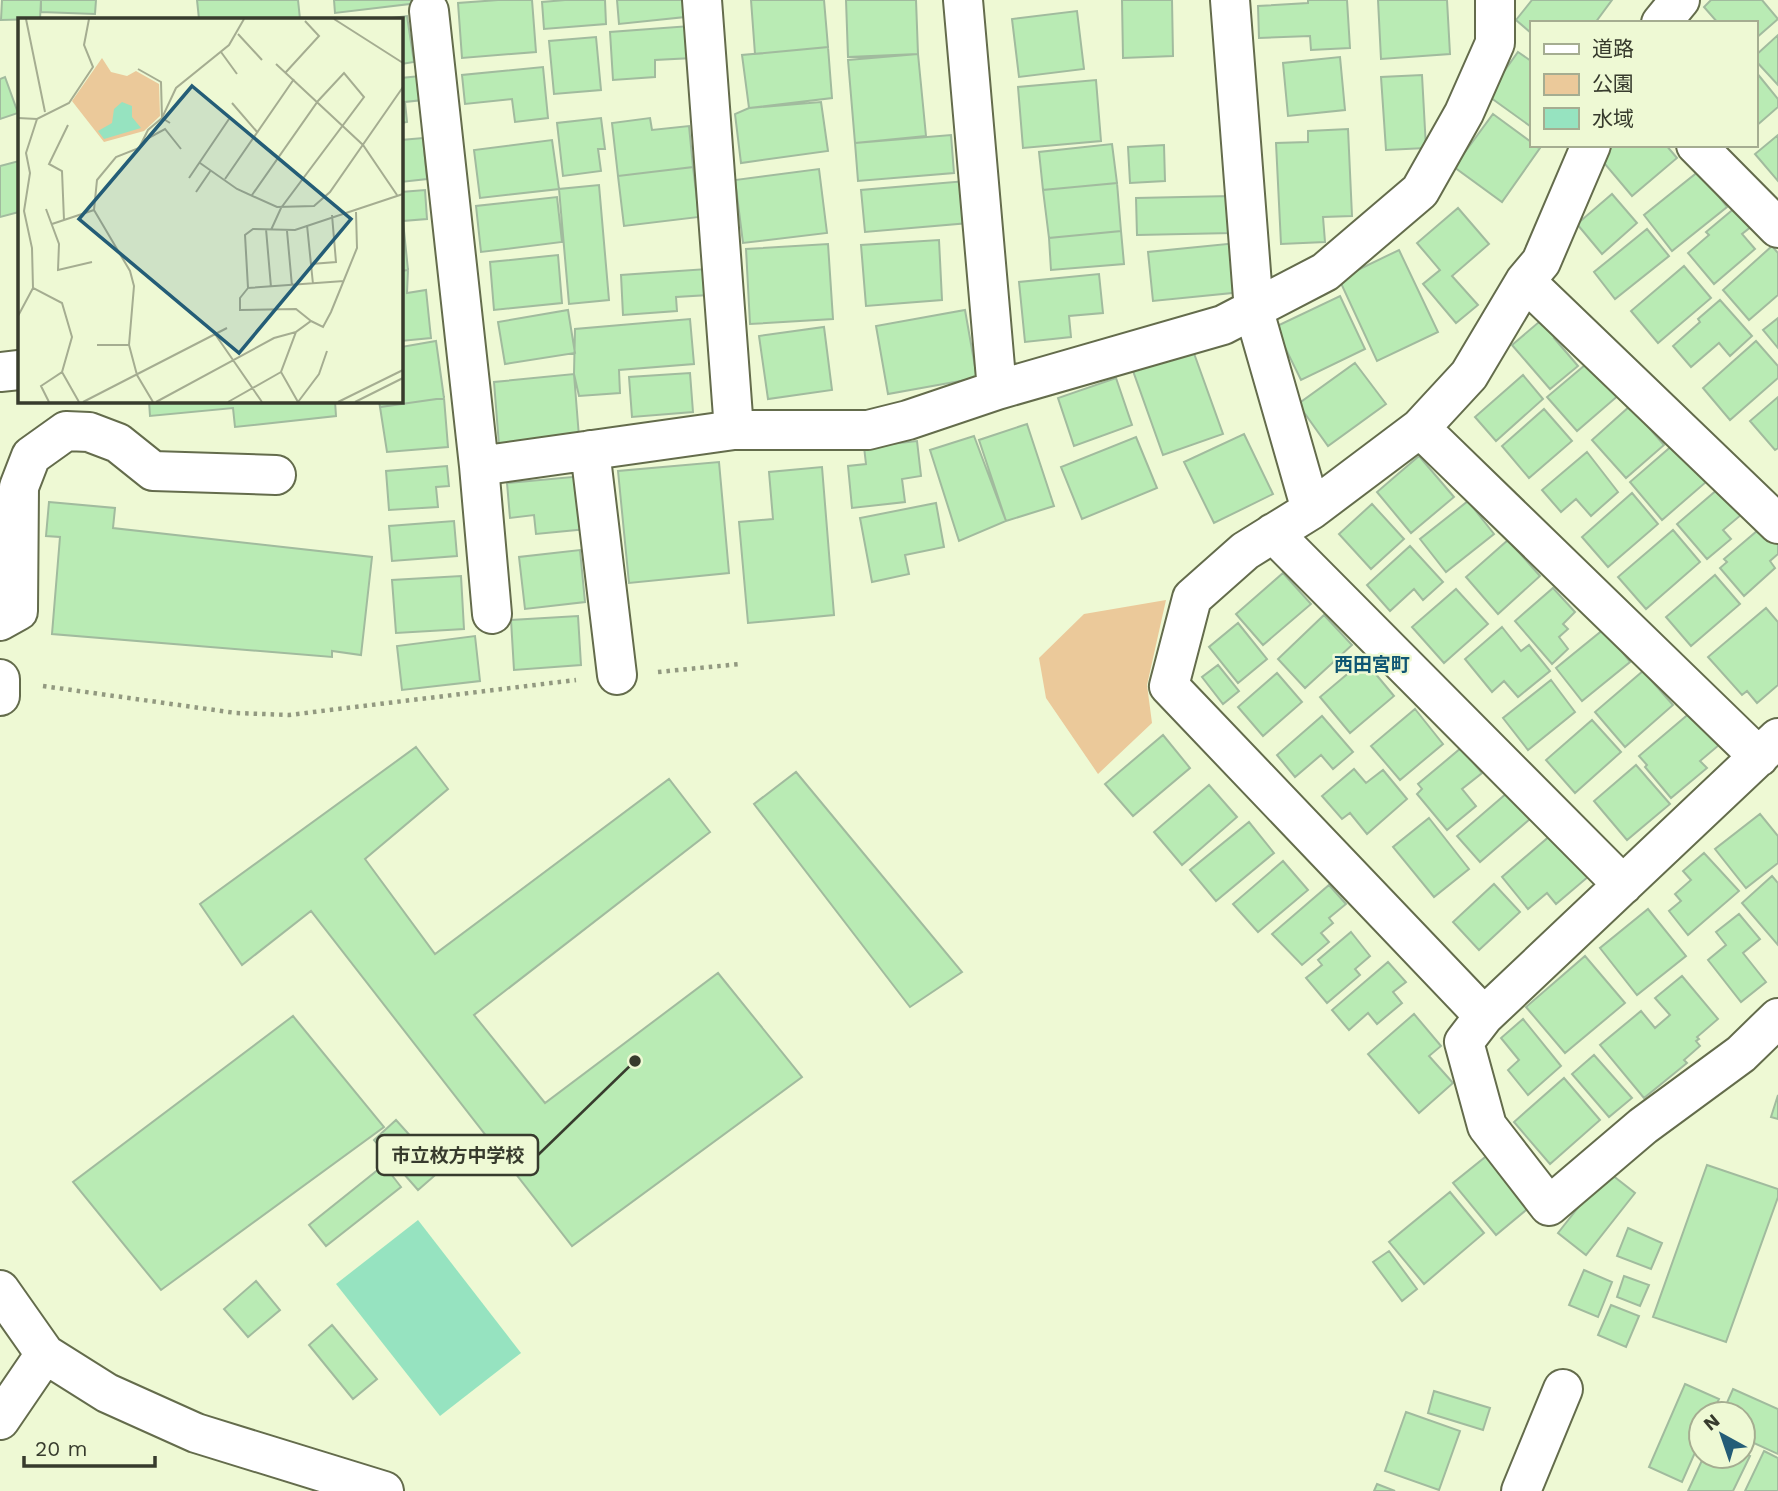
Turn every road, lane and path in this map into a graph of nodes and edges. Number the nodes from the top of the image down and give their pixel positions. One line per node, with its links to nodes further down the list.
1 (702, 0): 17 (street)
2 (963, 0): 15 (street)
3 (1230, 0): 12 (street)
4 (1495, 0): 12 (street)
5 (1680, 0): 7 (street)
6 (429, 11): 19 (street)
7 (1663, 21)
8 (1590, 147): 11 (street)
9 (1698, 147): 10 (street)
10 (1778, 228)
11 (1525, 281): 16 (street); 22 (street)
12 (1254, 311): 15 (street); 21 (street)
13 (18, 370): 14 (street)
14 (0, 372)
15 (997, 390): 17 (street)
16 (1420, 428): 21 (street); 30 (street)
17 (734, 430): 18 (street)
18 (590, 450): 19 (street); 27 (street)
19 (480, 466): 24 (street)
20 (276, 475): 25 (street)
21 (1311, 510): 23 (street)
22 (1773, 510)
23 (1273, 533): 31 (street); 32 (street)
24 (492, 614)
25 (0, 621)
26 (740, 664): 27 (path)
27 (617, 675): 28 (path)
28 (0, 679): 29 (street)
29 (0, 696)
30 (1768, 748): 31 (street)
31 (1623, 885): 32 (street)
32 (1484, 1016): 33 (street)
33 (1778, 1018)
34 (0, 1290): 35 (street)
35 (45, 1353): 37 (street); 38 (street)
36 (1563, 1389): 39 (street)
37 (0, 1420)
38 (384, 1491)
39 (1521, 1491)

